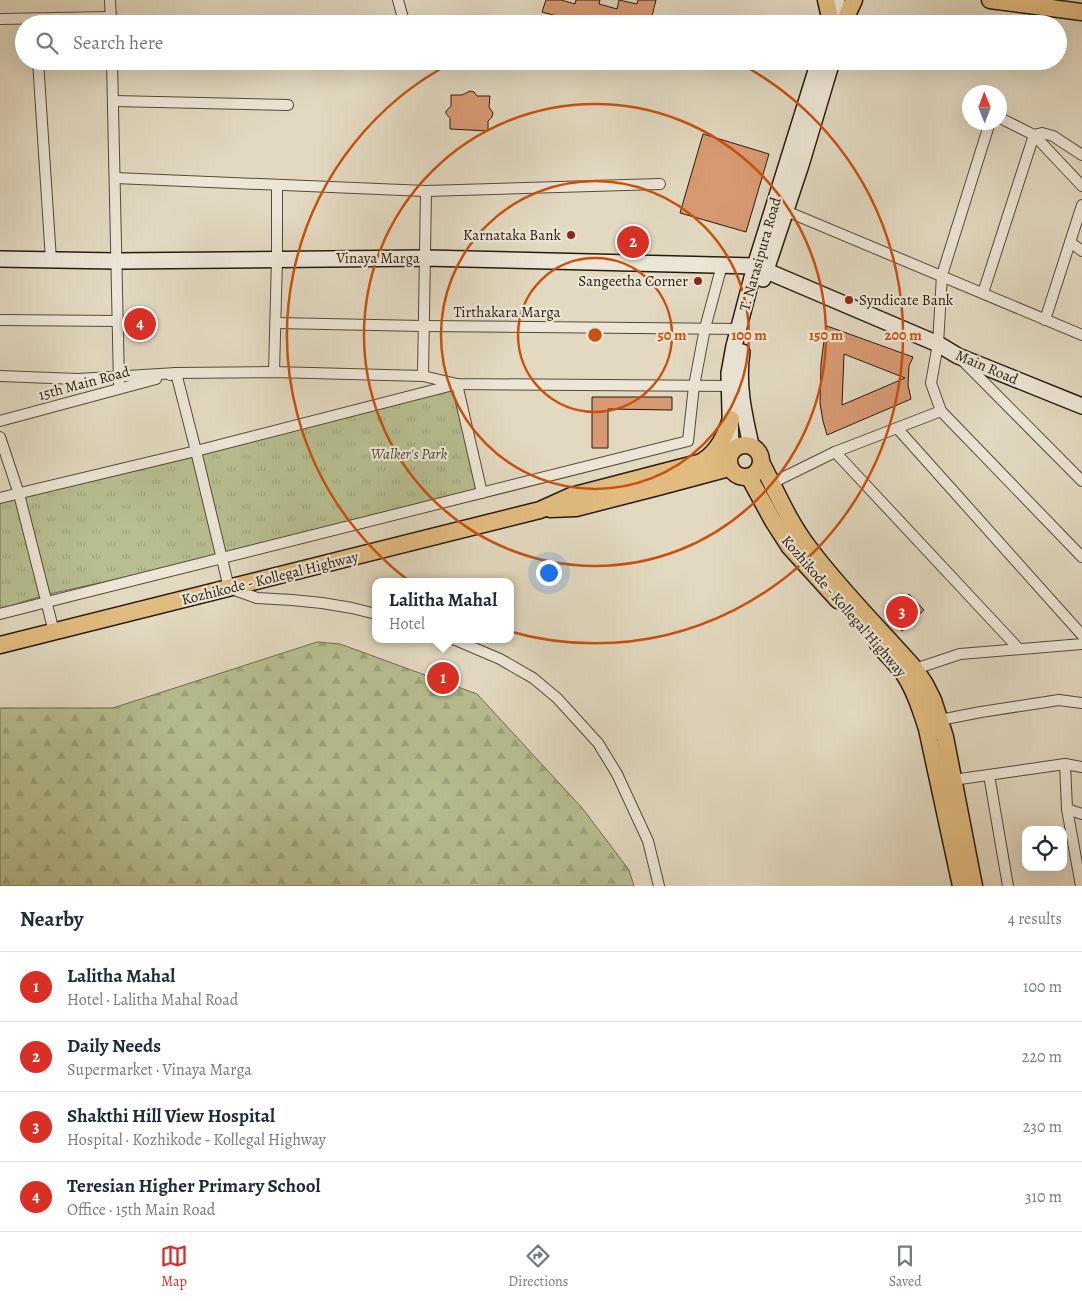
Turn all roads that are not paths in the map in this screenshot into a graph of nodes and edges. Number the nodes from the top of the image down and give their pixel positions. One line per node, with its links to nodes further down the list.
1 (110, 0): 9 (street)
2 (398, 0): 10 (street)
3 (826, 0): 11 (main road)
4 (837, 0): 12 (street)
5 (850, 0): 13 (street)
6 (854, 0): 14 (main road)
7 (990, 0): 8 (main road)
8 (1082, 12)
9 (111, 15)
10 (402, 15)
11 (829, 15)
12 (832, 15)
13 (846, 15)
14 (847, 15)
15 (0, 19): 16 (street)
16 (15, 20)
17 (39, 70): 39 (street)
18 (112, 70): 21 (street)
19 (816, 70): 42 (street, T. Narasipura Road)
20 (829, 70): 33 (street, T. Narasipura Road)
21 (113, 101): 22 (street); 27 (street)
22 (288, 105)
23 (1007, 122): 25 (street)
24 (988, 130): 43 (street)
25 (1034, 135): 26 (street); 30 (street); 44 (street)
26 (1082, 155)
27 (115, 178): 29 (street); 40 (street)
28 (660, 184): 31 (street)
29 (277, 185): 31 (street); 38 (street)
30 (1082, 186)
31 (426, 192): 36 (street)
32 (1082, 205): 34 (street)
33 (786, 211): 42 (street, T. Narasipura Road); 43 (street)
34 (1070, 242): 35 (street); 47 (street)
35 (1082, 251)
36 (425, 258): 38 (street, Vinaya Marga); 41 (street, Vinaya Marga); 49 (street)
37 (0, 259): 39 (street, Vinaya Marga)
38 (277, 259): 40 (street, Vinaya Marga); 48 (street)
39 (50, 260): 40 (street, Vinaya Marga)
40 (116, 261): 46 (street)
41 (722, 266): 42 (street, Vinaya Marga); 50 (street)
42 (760, 269): 51 (street, T. Narasipura Road); 53 (street, Main Road); 70 (street, T. Narasipura Road)
43 (942, 276): 44 (street); 53 (street)
44 (983, 293): 47 (street)
45 (0, 320): 46 (street)
46 (118, 320): 59 (street)
47 (1045, 320): 52 (street)
48 (276, 323): 49 (street, Tirthakara Marga); 55 (street)
49 (424, 326): 50 (street, Tirthakara Marga); 58 (street)
50 (705, 328): 51 (street, Tirthakara Marga); 61 (street)
51 (739, 329): 62 (street, T. Narasipura Road)
52 (1082, 335)
53 (938, 344): 54 (street, Main Road); 65 (street)
54 (958, 356): 64 (street, Main Road); 78 (street)
55 (274, 372): 56 (street); 58 (street)
56 (176, 373): 59 (street); 63 (street, 15th Main Road); 71 (street)
57 (0, 376): 59 (street)
58 (423, 376): 60 (street)
59 (119, 377): 63 (street)
60 (457, 384): 61 (street); 71 (street); 80 (street)
61 (694, 386): 62 (street); 80 (street)
62 (729, 386): 66 (street, T. Narasipura Road)
63 (120, 390): 67 (street, 15th Main Road)
64 (1082, 406)
65 (941, 411): 68 (street); 85 (street)
66 (731, 419): 73 (street, T. Narasipura Road); 75 (main road)
67 (0, 420)
68 (897, 428): 72 (street); 92 (street)
69 (0, 437): 81 (street)
70 (751, 446): 73 (main road); 74 (main road)
71 (196, 451): 81 (street); 86 (street)
72 (835, 452): 79 (street); 97 (street)
73 (730, 458): 75 (main road, Kozhikode - Kollegal Highway); 76 (main road); 77 (main road, Kozhikode - Kollegal Highway)
74 (761, 462): 76 (main road); 79 (main road, Kozhikode - Kollegal Highway)
75 (701, 463): 84 (main road, Kozhikode - Kollegal Highway)
76 (749, 477): 83 (main road, Kozhikode - Kollegal Highway)
77 (691, 479): 83 (main road); 84 (main road, Kozhikode - Kollegal Highway)
78 (1082, 481)
79 (772, 483): 93 (main road, Kozhikode - Kollegal Highway)
80 (482, 493): 86 (street)
81 (19, 494): 82 (street); 88 (street)
82 (0, 498)
83 (763, 503): 93 (main road, Kozhikode - Kollegal Highway)
84 (540, 510): 87 (main road, Kozhikode - Kollegal Highway)
85 (1082, 557)
86 (222, 558): 87 (street); 88 (street)
87 (229, 588): 89 (street); 91 (main road, Kozhikode - Kollegal Highway)
88 (47, 602): 90 (street); 91 (street)
89 (372, 613)
90 (0, 614)
91 (54, 632): 96 (main road, Kozhikode - Kollegal Highway)
92 (1082, 635)
93 (883, 641): 98 (main road, Kozhikode - Kollegal Highway); 108 (main road, Kozhikode - Kollegal Highway)
94 (462, 643): 107 (street)
95 (1082, 644): 97 (street)
96 (0, 646)
97 (1019, 649): 98 (street)
98 (915, 669): 100 (main road, Kozhikode - Kollegal Highway)
99 (1082, 703): 100 (street)
100 (940, 720): 104 (main road, Kozhikode - Kollegal Highway)
101 (1065, 764): 102 (street); 103 (street); 105 (street)
102 (1082, 766)
103 (988, 774): 104 (street); 110 (street)
104 (952, 780): 109 (main road, Kozhikode - Kollegal Highway)
105 (1067, 808): 106 (street); 111 (street)
106 (1082, 814)
107 (659, 886)
108 (961, 886)
109 (974, 886)
110 (1008, 886)
111 (1081, 886)

